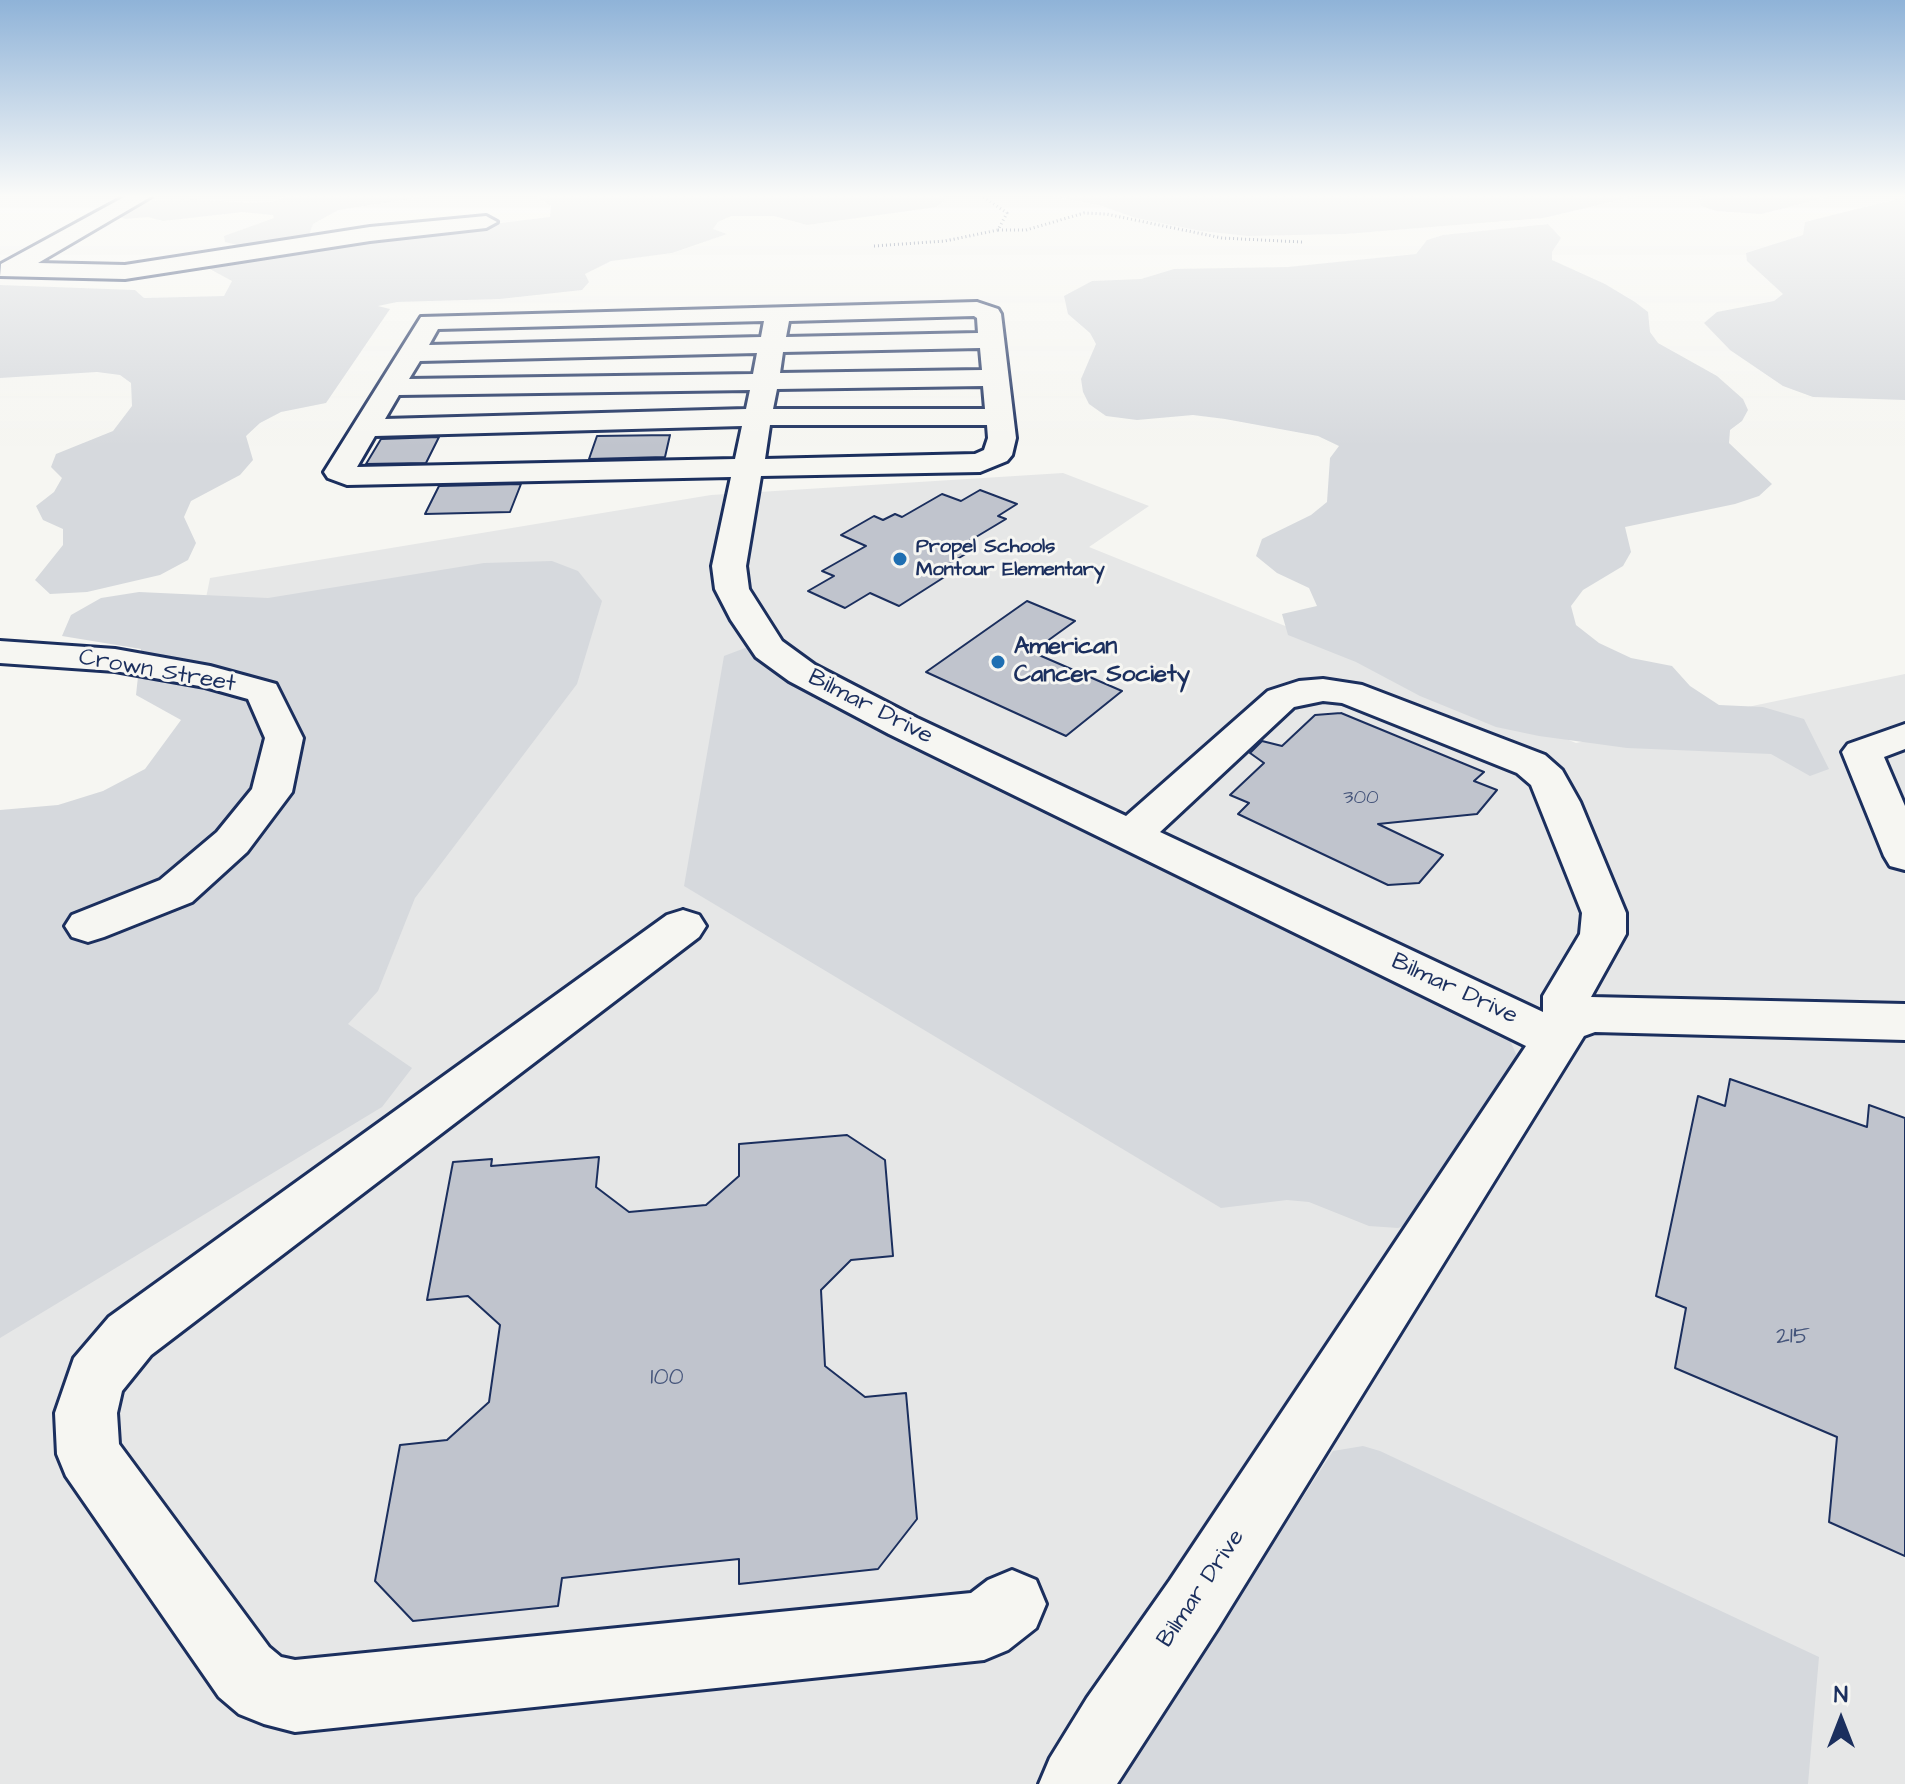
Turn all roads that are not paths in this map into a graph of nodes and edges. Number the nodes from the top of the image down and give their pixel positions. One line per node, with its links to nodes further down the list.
1 (778, 313): 2 (street); 3 (street); 4 (street, Bilmar Drive)
2 (608, 316): 5 (street); 6 (street)
3 (992, 340): 4 (street); 7 (street)
4 (771, 345): 5 (street); 8 (street, Bilmar Drive)
5 (594, 349): 6 (street); 9 (street)
6 (409, 353): 10 (street)
7 (996, 378): 8 (street); 12 (street)
8 (764, 380): 9 (street); 11 (street, Bilmar Drive)
9 (578, 384): 10 (street); 13 (street)
10 (389, 387): 14 (street)
11 (757, 417): 12 (street); 13 (street); 15 (street, Bilmar Drive)
12 (1000, 417): 15 (street)
13 (559, 424): 14 (street)
14 (365, 428): 15 (street)
15 (744, 483): 18 (street, Bilmar Drive)
16 (0, 652): 20 (street, Crown Street)
17 (1905, 736): 19 (street)
18 (1130, 836): 23 (street, Bilmar Drive); 23 (street)
19 (1905, 856)
20 (88, 926)
21 (683, 926): 24 (street)
22 (1897, 1024): 23 (street)
23 (1562, 1031): 25 (street, Bilmar Drive)
24 (1012, 1604)
25 (1076, 1784)

